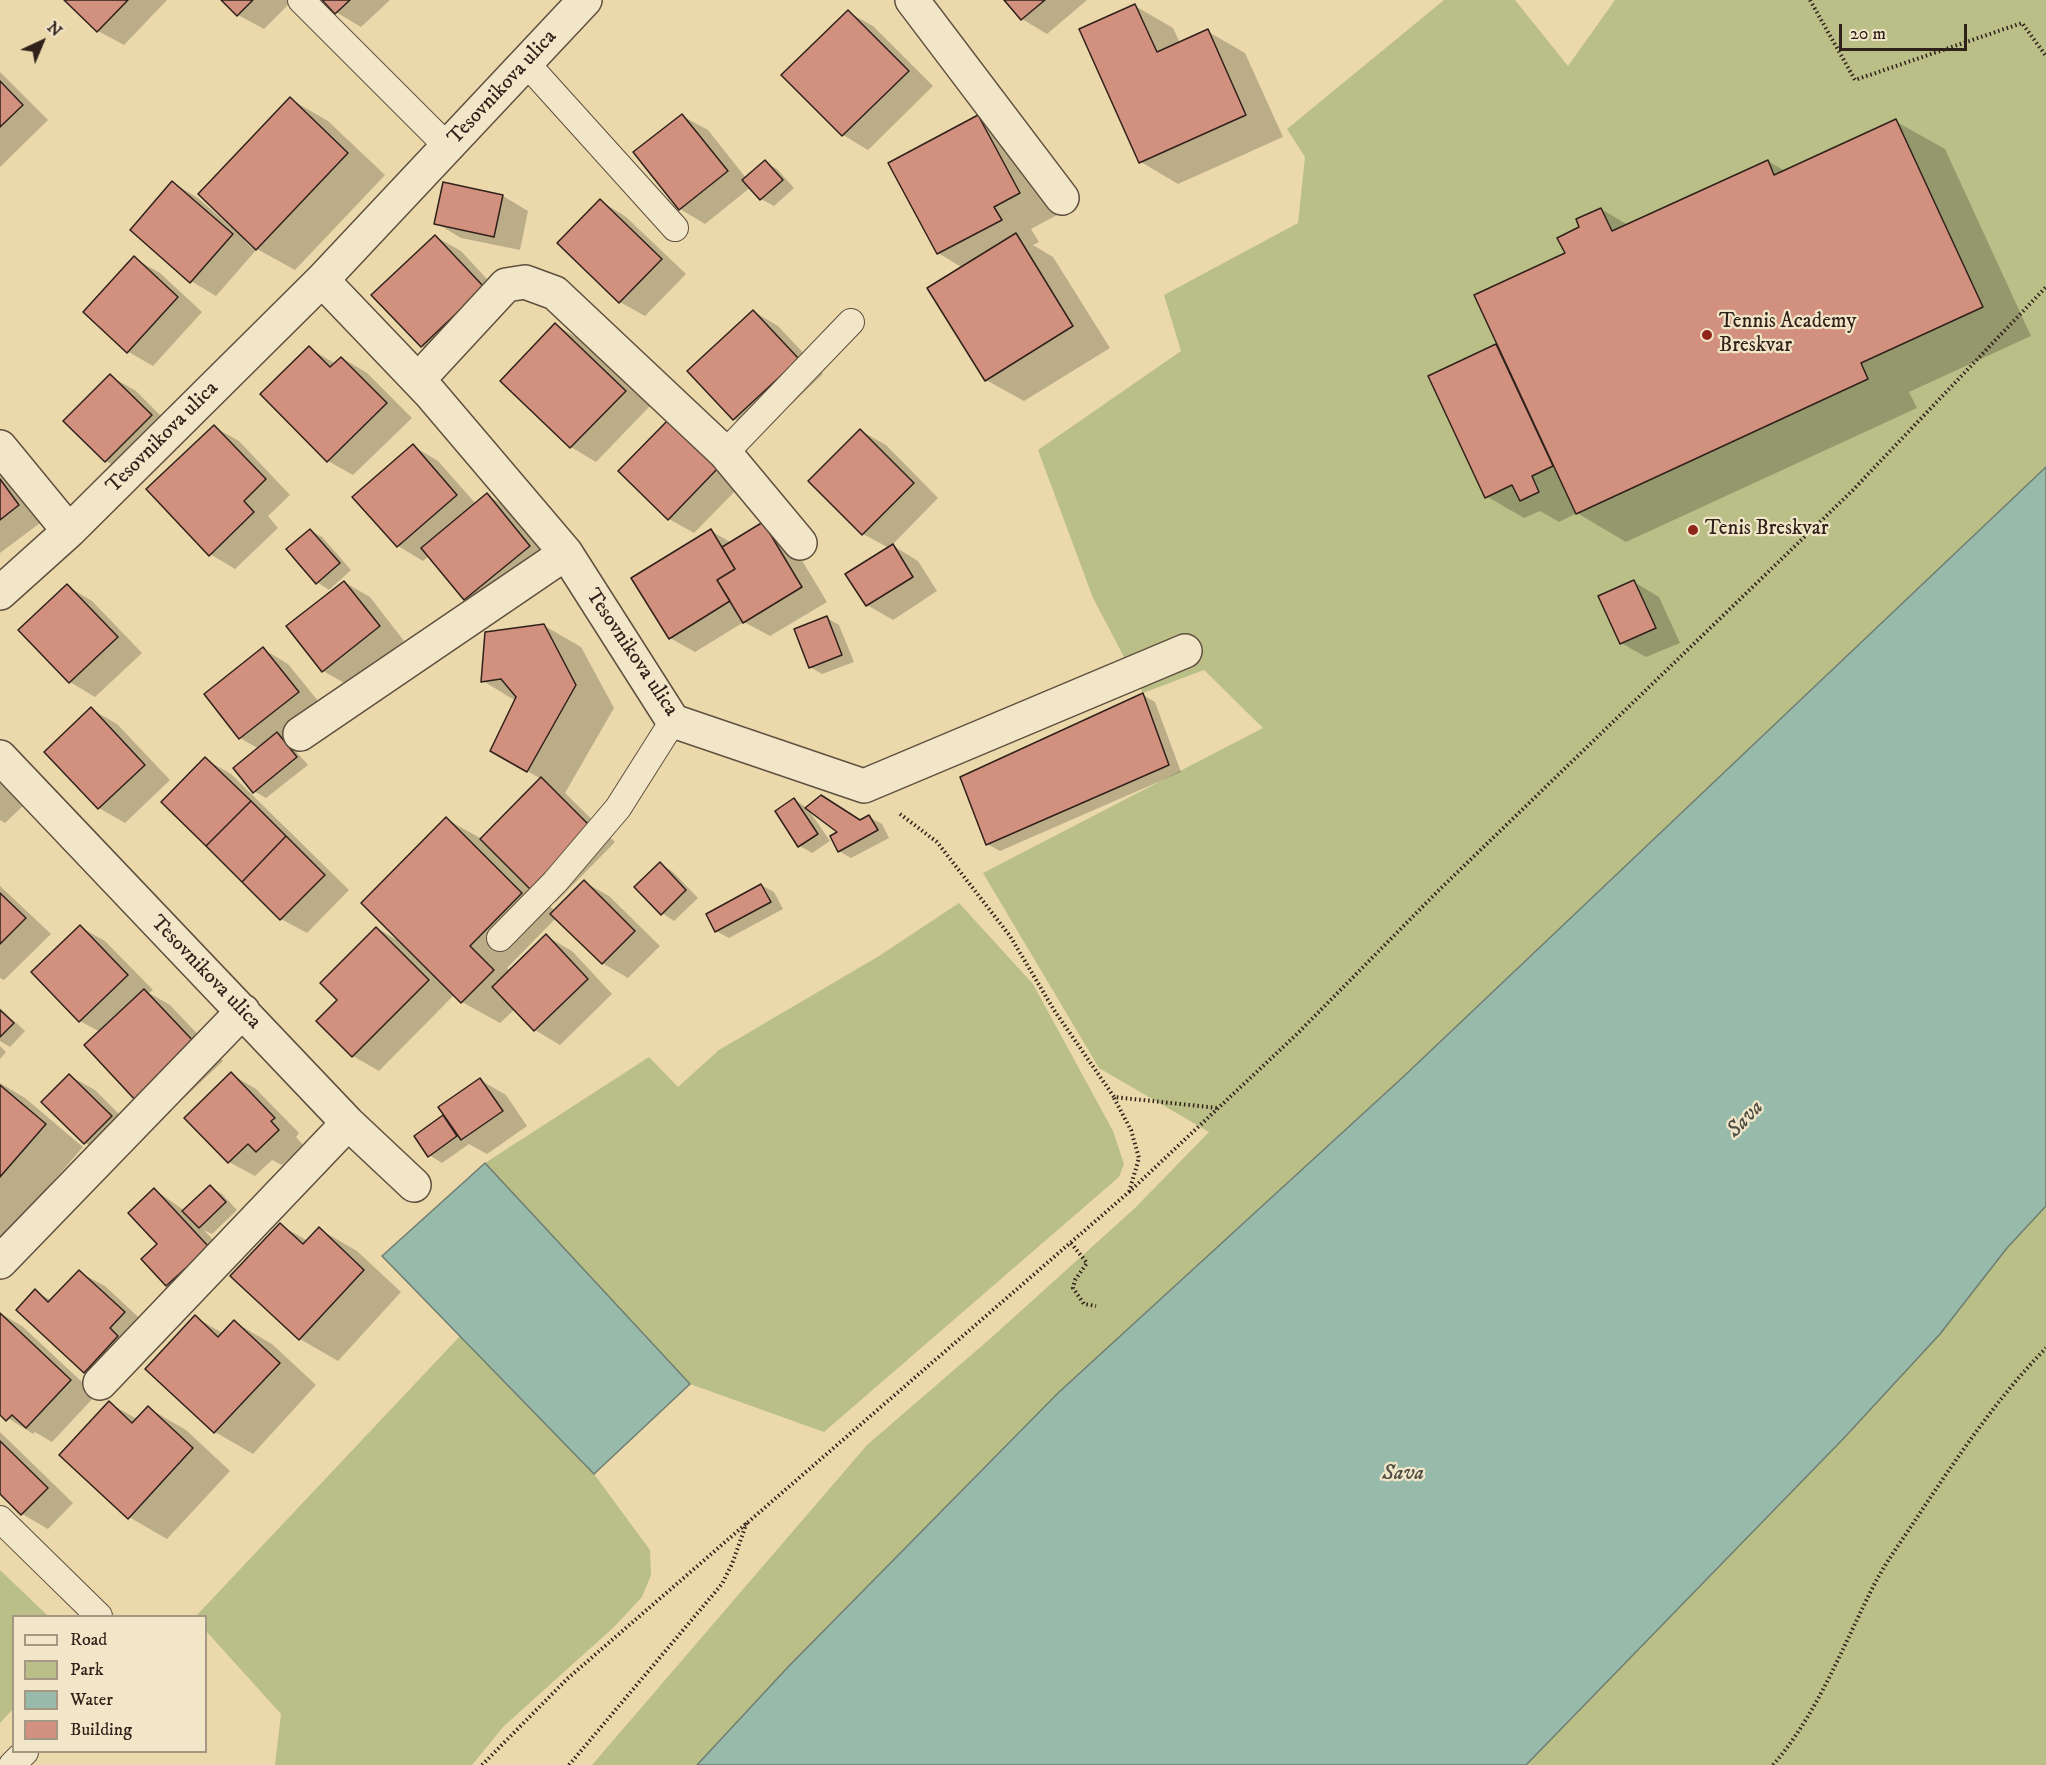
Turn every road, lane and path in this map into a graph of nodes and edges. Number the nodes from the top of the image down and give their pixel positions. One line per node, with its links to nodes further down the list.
1 (302, 0): 7 (lane)
2 (585, 0): 6 (street, Tesovnikova ulica)
3 (912, 0): 8 (street)
4 (1810, 0): 5 (path)
5 (2046, 56)
6 (527, 64): 7 (street, Tesovnikova ulica); 9 (lane)
7 (448, 147): 10 (street, Tesovnikova ulica)
8 (1062, 198)
9 (675, 228)
10 (322, 280): 13 (street, Tesovnikova ulica); 16 (street, Tesovnikova ulica)
11 (2046, 287): 28 (path)
12 (851, 322): 15 (lane)
13 (418, 380): 15 (street); 18 (street, Tesovnikova ulica)
14 (0, 447): 16 (street)
15 (725, 453): 17 (street)
16 (69, 531): 19 (street, Tesovnikova ulica)
17 (800, 543)
18 (566, 553): 21 (street, Tesovnikova ulica); 22 (street)
19 (0, 593)
20 (1185, 651): 24 (street)
21 (673, 721): 24 (street, Tesovnikova ulica); 25 (lane)
22 (300, 734)
23 (0, 757): 26 (street, Tesovnikova ulica)
24 (864, 786): 27 (path)
25 (500, 938)
26 (243, 1011): 29 (street, Tesovnikova ulica); 33 (street)
27 (1114, 1097): 28 (path); 31 (path)
28 (1218, 1108): 31 (path)
29 (348, 1123): 30 (street, Tesovnikova ulica); 36 (street)
30 (414, 1185)
31 (1129, 1192): 32 (path)
32 (1071, 1243): 34 (path); 38 (path)
33 (0, 1262)
34 (1096, 1306)
35 (2046, 1348): 44 (path)
36 (100, 1383)
37 (0, 1519): 39 (lane)
38 (747, 1521): 42 (path); 43 (path)
39 (97, 1615)
40 (24, 1753): 41 (lane)
41 (12, 1765)
42 (482, 1765)
43 (569, 1765)
44 (1773, 1765)

